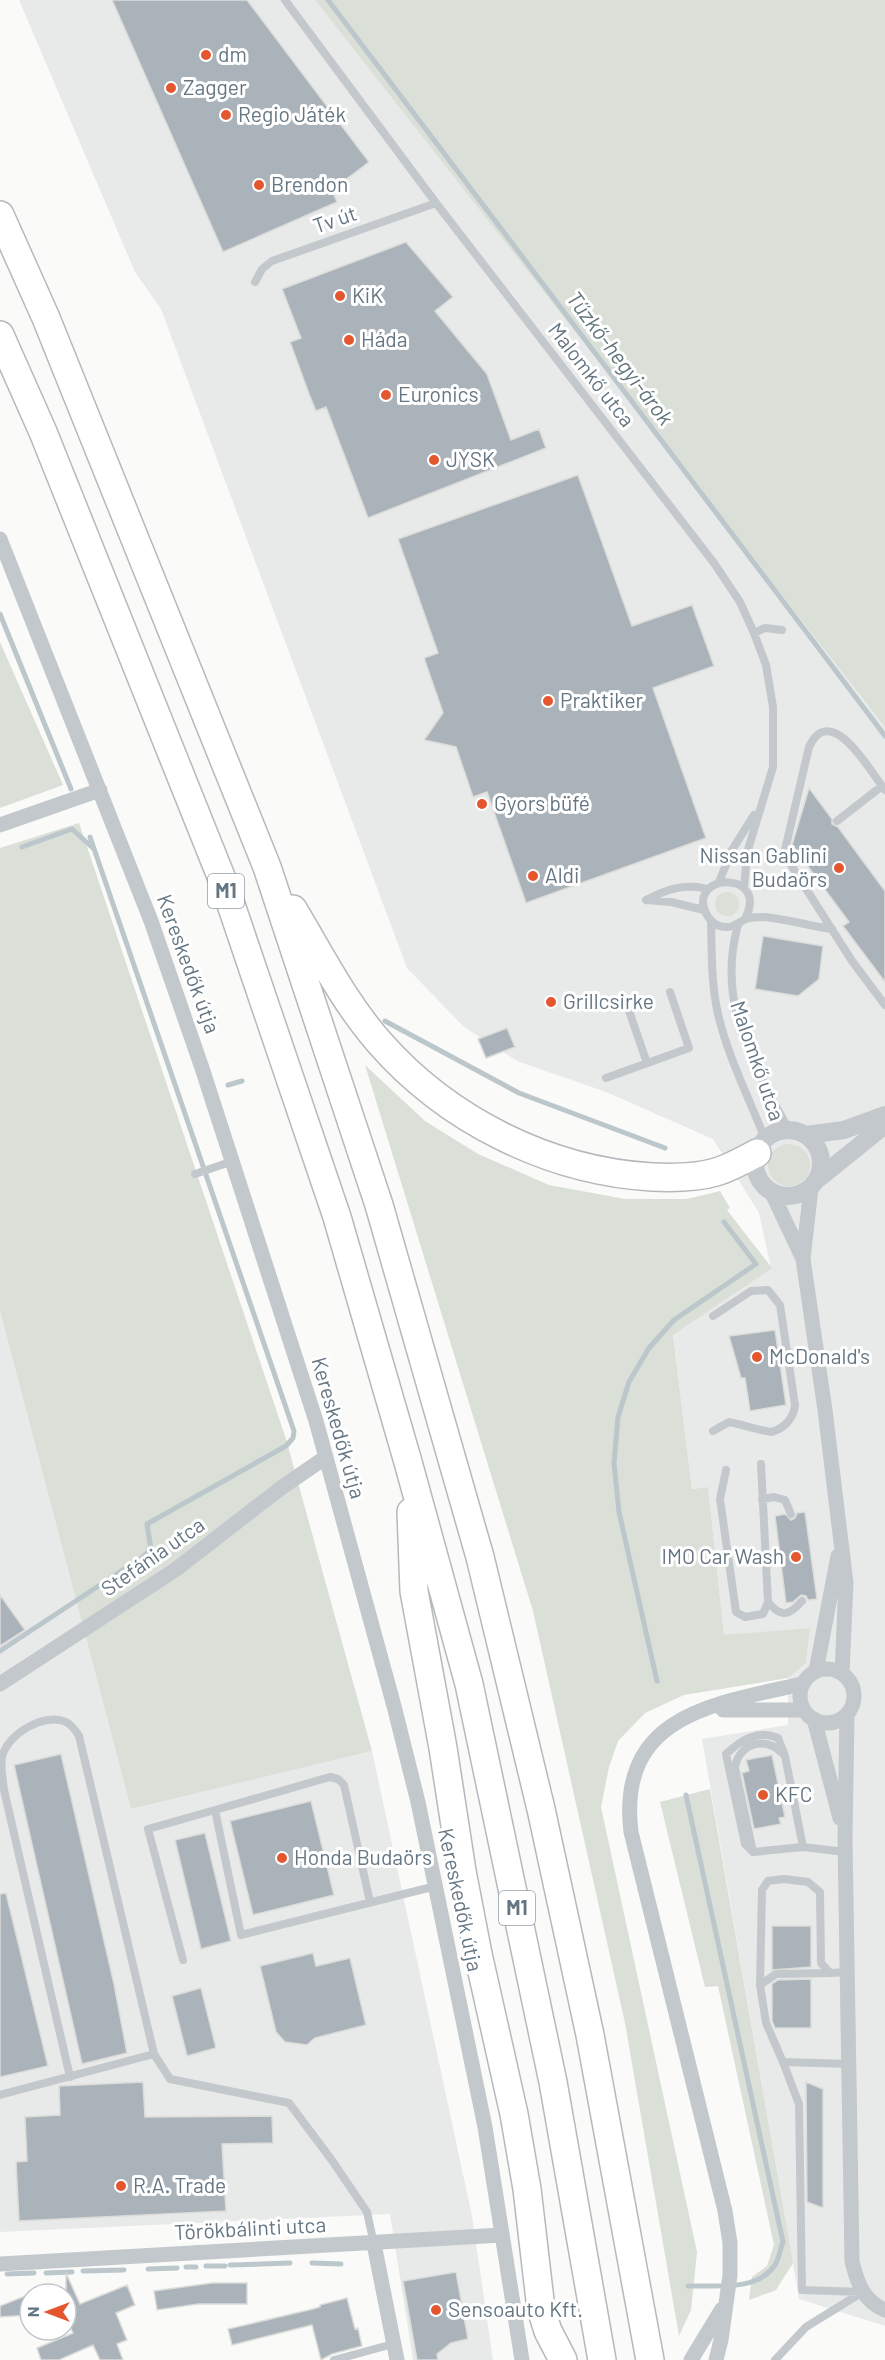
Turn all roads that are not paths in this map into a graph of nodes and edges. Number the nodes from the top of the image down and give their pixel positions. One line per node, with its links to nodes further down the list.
1 (285, 0): 2 (lane, Malomkő utca)
2 (436, 203): 4 (lane, Tv út); 8 (lane, Malomkő utca)
3 (0, 215): 14 (highway, M1)
4 (255, 282)
5 (0, 335): 42 (highway, M1)
6 (0, 539): 10 (street, Kereskedők útja)
7 (782, 630): 8 (lane)
8 (754, 633): 11 (lane, Malomkő utca)
9 (883, 788): 12 (lane); 24 (lane)
10 (100, 790): 13 (street); 34 (street, Kereskedők útja)
11 (760, 806): 15 (lane, Malomkő utca); 16 (lane, Malomkő utca)
12 (837, 821)
13 (0, 825)
14 (267, 867): 33 (highway); 83 (highway, M1)
15 (719, 882): 16 (lane); 17 (lane)
16 (744, 888): 18 (lane)
17 (708, 889): 19 (lane); 19 (lane)
18 (750, 909): 20 (lane); 21 (lane)
19 (704, 910): 22 (lane)
20 (764, 917): 21 (lane); 24 (lane)
21 (745, 919): 23 (lane)
22 (711, 922): 23 (lane); 33 (lane, Malomkő utca)
23 (738, 925): 32 (lane, Malomkő utca)
24 (832, 929): 27 (lane)
25 (670, 992): 28 (lane)
26 (627, 1005): 28 (lane)
27 (885, 1005)
28 (647, 1063): 29 (lane)
29 (606, 1078)
30 (885, 1115): 32 (street)
31 (885, 1125): 36 (street)
32 (798, 1132): 33 (street); 36 (street)
33 (761, 1146): 37 (street)
34 (232, 1161): 35 (lane); 41 (street, Kereskedők útja)
35 (195, 1174)
36 (814, 1183): 37 (street); 38 (street)
37 (766, 1188): 38 (street)
38 (803, 1259): 47 (street)
39 (713, 1316): 40 (lane)
40 (712, 1431)
41 (326, 1457): 52 (street, Stefánia utca); 60 (street, Kereskedők útja)
42 (408, 1462): 81 (highway); 82 (highway, M1)
43 (761, 1464): 45 (lane)
44 (726, 1470): 49 (lane)
45 (762, 1499): 46 (lane); 49 (lane)
46 (791, 1514)
47 (841, 1541): 50 (street); 51 (street)
48 (802, 1601): 49 (lane)
49 (768, 1602)
50 (816, 1671): 51 (street); 53 (street)
51 (842, 1673): 55 (street)
52 (0, 1684)
53 (802, 1684): 54 (street); 56 (street)
54 (698, 1711): 56 (street); 75 (street)
55 (847, 1714): 56 (street); 58 (street)
56 (809, 1715): 58 (street)
57 (215, 1810): 61 (lane); 61 (lane); 62 (lane)
58 (846, 1845): 59 (lane); 63 (street)
59 (804, 1847): 59 (lane)
60 (436, 1886): 61 (lane); 71 (street, Kereskedők útja)
61 (370, 1902)
62 (183, 1960)
63 (848, 1972): 64 (lane); 68 (street)
64 (831, 1973): 65 (lane); 65 (lane)
65 (760, 1985): 67 (lane)
66 (154, 2054): 69 (lane); 69 (lane); 72 (lane)
67 (783, 2062): 68 (lane); 74 (lane)
68 (849, 2064): 74 (street)
69 (70, 2077): 70 (lane)
70 (0, 2095)
71 (502, 2235): 72 (street, Törökbálinti utca); 80 (street, Kereskedők útja)
72 (374, 2244): 73 (street, Törökbálinti utca); 77 (street)
73 (0, 2264)
74 (862, 2292): 76 (street); 86 (lane)
75 (728, 2299): 84 (street); 85 (street)
76 (885, 2310)
77 (393, 2344): 78 (lane); 79 (street)
78 (334, 2360)
79 (397, 2360)
80 (522, 2360)
81 (563, 2360)
82 (602, 2360)
83 (650, 2360)
84 (691, 2360)
85 (716, 2360)
86 (775, 2360)

